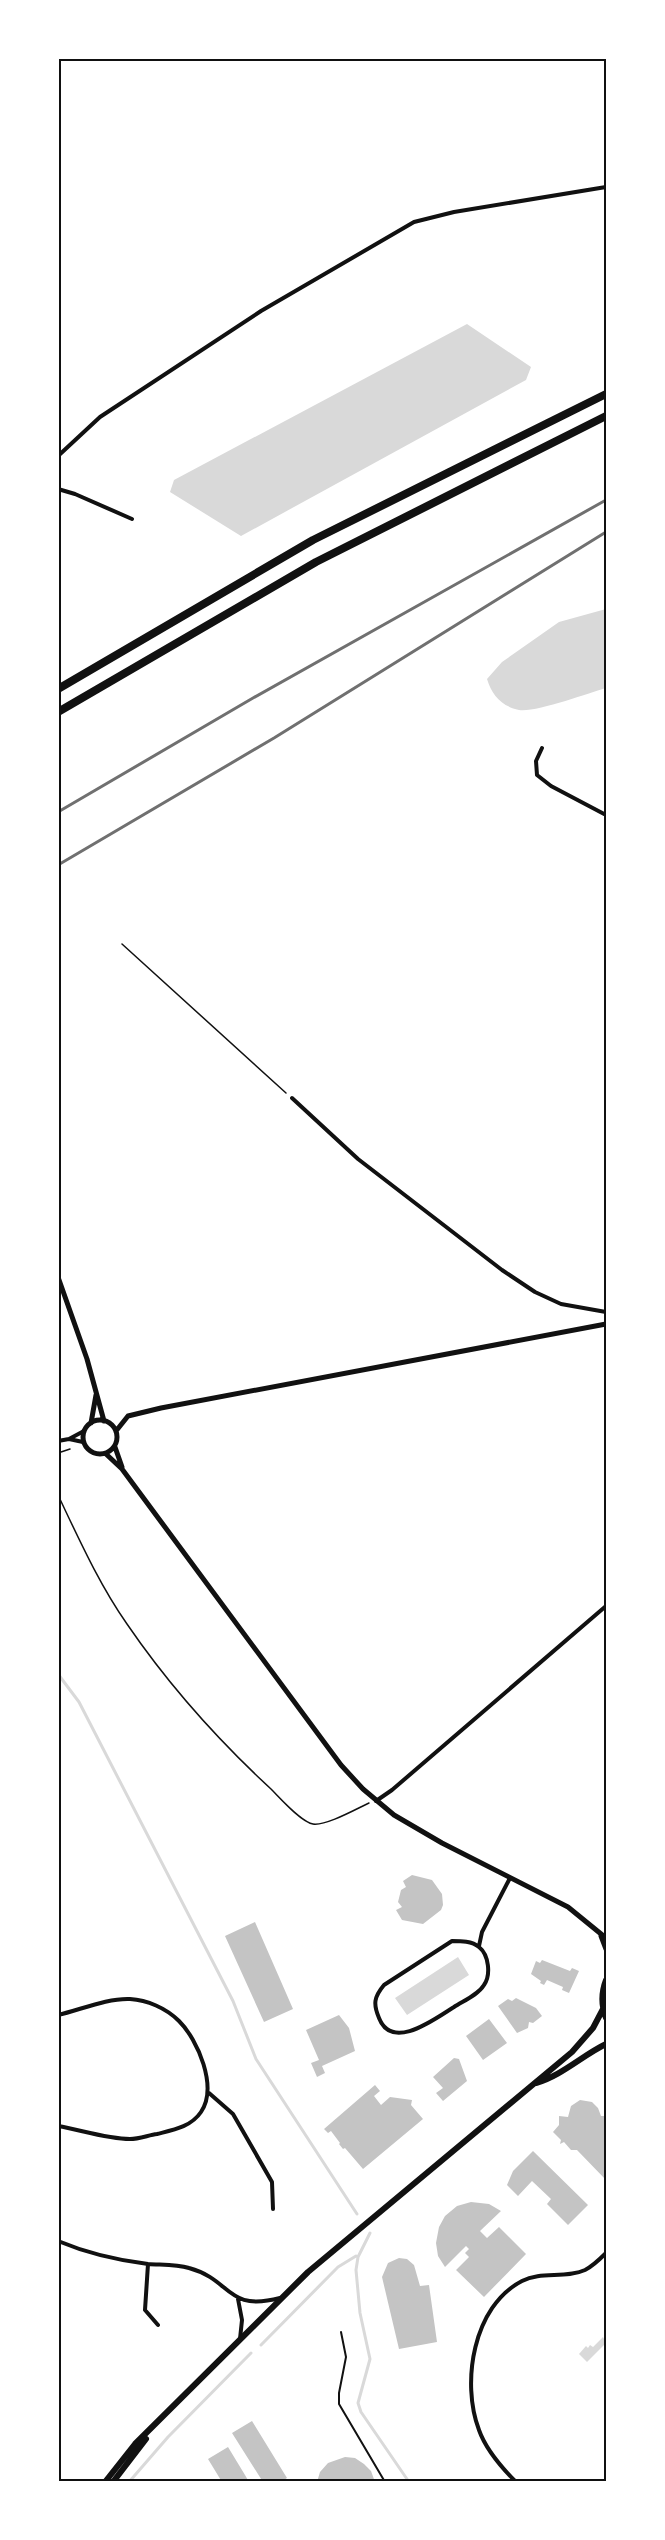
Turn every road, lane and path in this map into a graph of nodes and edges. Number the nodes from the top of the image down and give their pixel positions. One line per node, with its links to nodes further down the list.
1 (606, 187): 4 (street)
2 (606, 394): 7 (highway)
3 (606, 416): 8 (highway)
4 (58, 456)
5 (58, 489): 6 (street)
6 (132, 519)
7 (58, 689)
8 (58, 712)
9 (542, 748): 10 (street)
10 (606, 815)
11 (122, 944): 12 (path)
12 (292, 1098): 14 (street)
13 (58, 1277): 16 (street)
14 (606, 1312)
15 (606, 1324): 20 (street)
16 (96, 1393): 17 (street); 18 (street)
17 (104, 1420): 18 (street); 20 (street)
18 (91, 1423): 19 (street)
19 (84, 1431): 21 (street); 23 (street)
20 (116, 1431): 24 (street)
21 (69, 1439): 22 (street); 23 (street)
22 (58, 1440)
23 (83, 1442): 27 (street)
24 (115, 1447): 27 (street); 28 (street)
25 (70, 1449): 26 (path)
26 (58, 1453)
27 (106, 1454): 28 (street)
28 (122, 1469): 31 (street)
29 (58, 1495): 31 (path)
30 (606, 1606): 31 (street)
31 (375, 1801): 32 (street)
32 (510, 1878): 33 (street); 34 (street)
33 (604, 1937): 35 (street)
34 (478, 1946): 34 (street)
35 (606, 1949)
36 (606, 1980): 37 (main road)
37 (603, 2009): 39 (main road); 41 (main road)
38 (58, 2015): 42 (street)
39 (606, 2018)
40 (606, 2044): 41 (main road)
41 (536, 2083): 48 (main road)
42 (209, 2093): 43 (street); 44 (street)
43 (58, 2126)
44 (273, 2208)
45 (59, 2242): 47 (street)
46 (606, 2253): 57 (street)
47 (148, 2264): 49 (street); 50 (street)
48 (283, 2297): 49 (street); 52 (main road)
49 (237, 2298): 52 (street)
50 (158, 2325)
51 (341, 2332): 56 (lane)
52 (239, 2340): 53 (main road)
53 (157, 2425): 54 (main road); 55 (main road)
54 (105, 2481)
55 (113, 2481)
56 (385, 2481)
57 (516, 2481)

